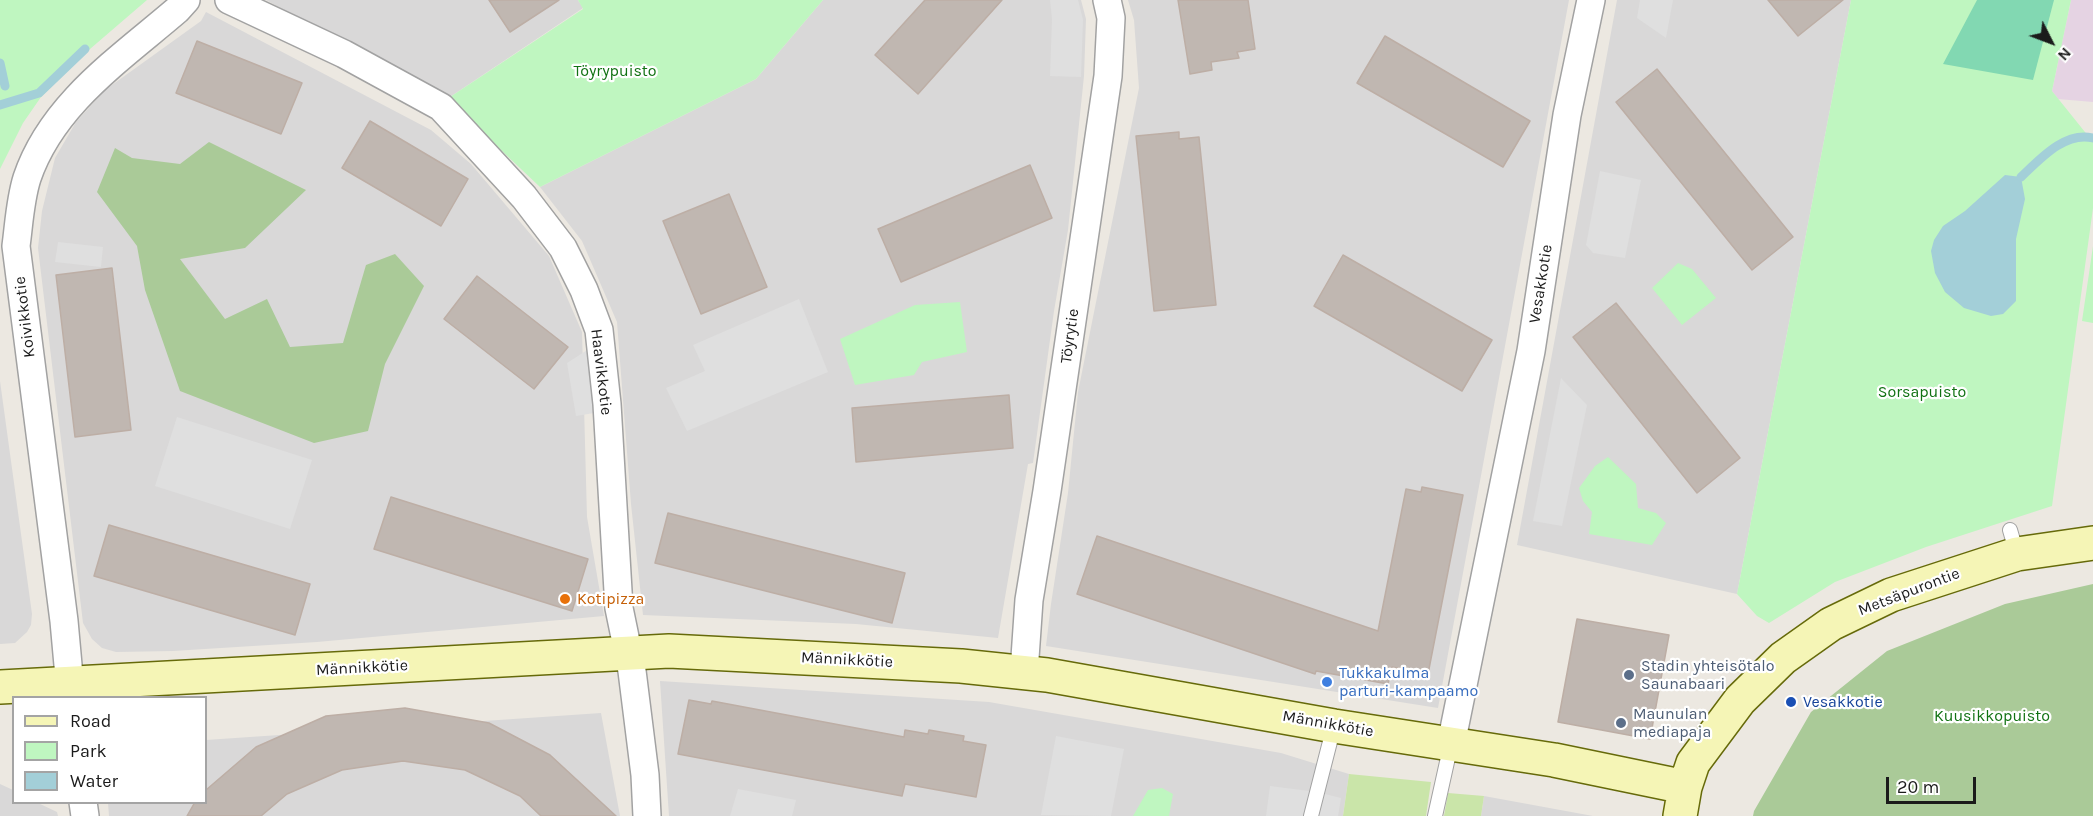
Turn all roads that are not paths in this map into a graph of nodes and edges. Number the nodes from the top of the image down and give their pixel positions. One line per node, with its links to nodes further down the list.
1 (186, 0): 9 (street, Koivikkotie)
2 (229, 0): 6 (street, Haavikkotie)
3 (1107, 0): 7 (street, Töyrytie)
4 (1591, 0): 11 (street, Vesakkotie)
5 (2093, 543): 12 (street, Metsäpurontie)
6 (629, 654): 7 (street, Männikkötie); 9 (street, Männikkötie); 13 (street, Haavikkotie)
7 (1024, 672): 10 (street, Männikkötie)
8 (0, 687): 9 (street, Männikkötie)
9 (70, 691)
10 (1334, 726): 11 (street, Männikkötie); 14 (lane)
11 (1451, 744): 12 (street, Männikkötie); 15 (lane)
12 (1683, 802)
13 (647, 816)
14 (1311, 816)
15 (1435, 816)

